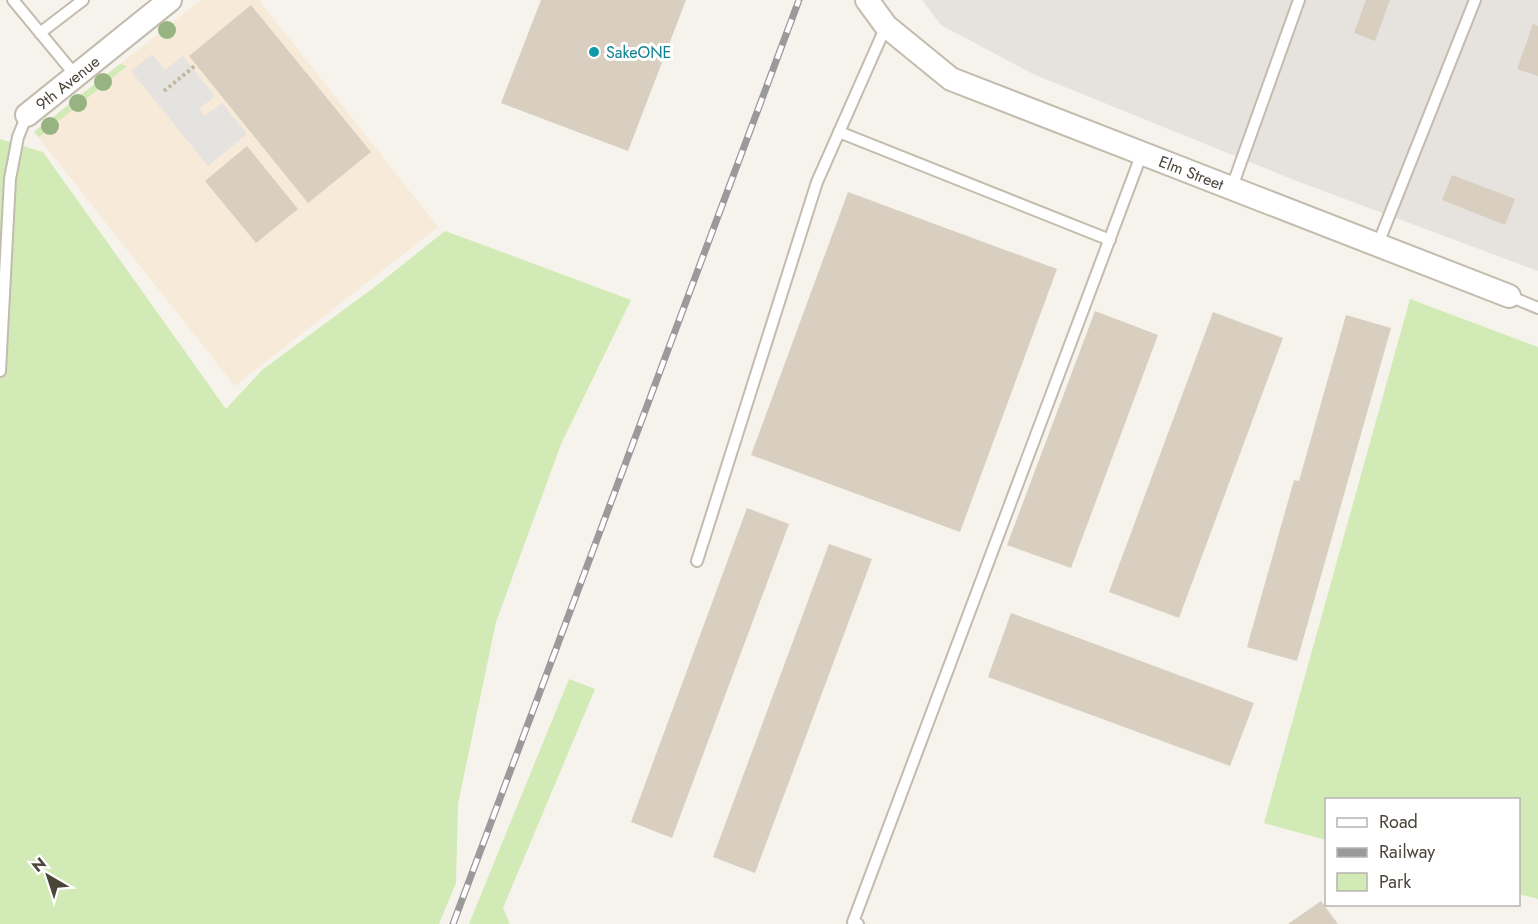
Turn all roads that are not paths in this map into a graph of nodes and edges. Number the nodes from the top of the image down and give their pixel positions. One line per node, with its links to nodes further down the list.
1 (13, 0): 8 (lane)
2 (83, 0): 8 (lane)
3 (170, 0): 9 (street, 9th Avenue)
4 (867, 0): 7 (street, Elm Street)
5 (1299, 0): 13 (lane)
6 (1475, 0): 15 (lane)
7 (886, 26): 11 (lane); 12 (street, Elm Street)
8 (40, 33): 9 (lane)
9 (76, 76): 10 (street, 9th Avenue)
10 (27, 115): 18 (lane, 9th Avenue)
11 (839, 132): 14 (lane); 19 (lane)
12 (1142, 153): 13 (street, Elm Street); 14 (lane)
13 (1232, 188): 15 (street, Elm Street)
14 (1110, 240): 20 (lane)
15 (1378, 244): 16 (street, Elm Street)
16 (1509, 296): 17 (lane, Elm Street)
17 (1538, 308)
18 (0, 371)
19 (697, 561)
20 (858, 924)

